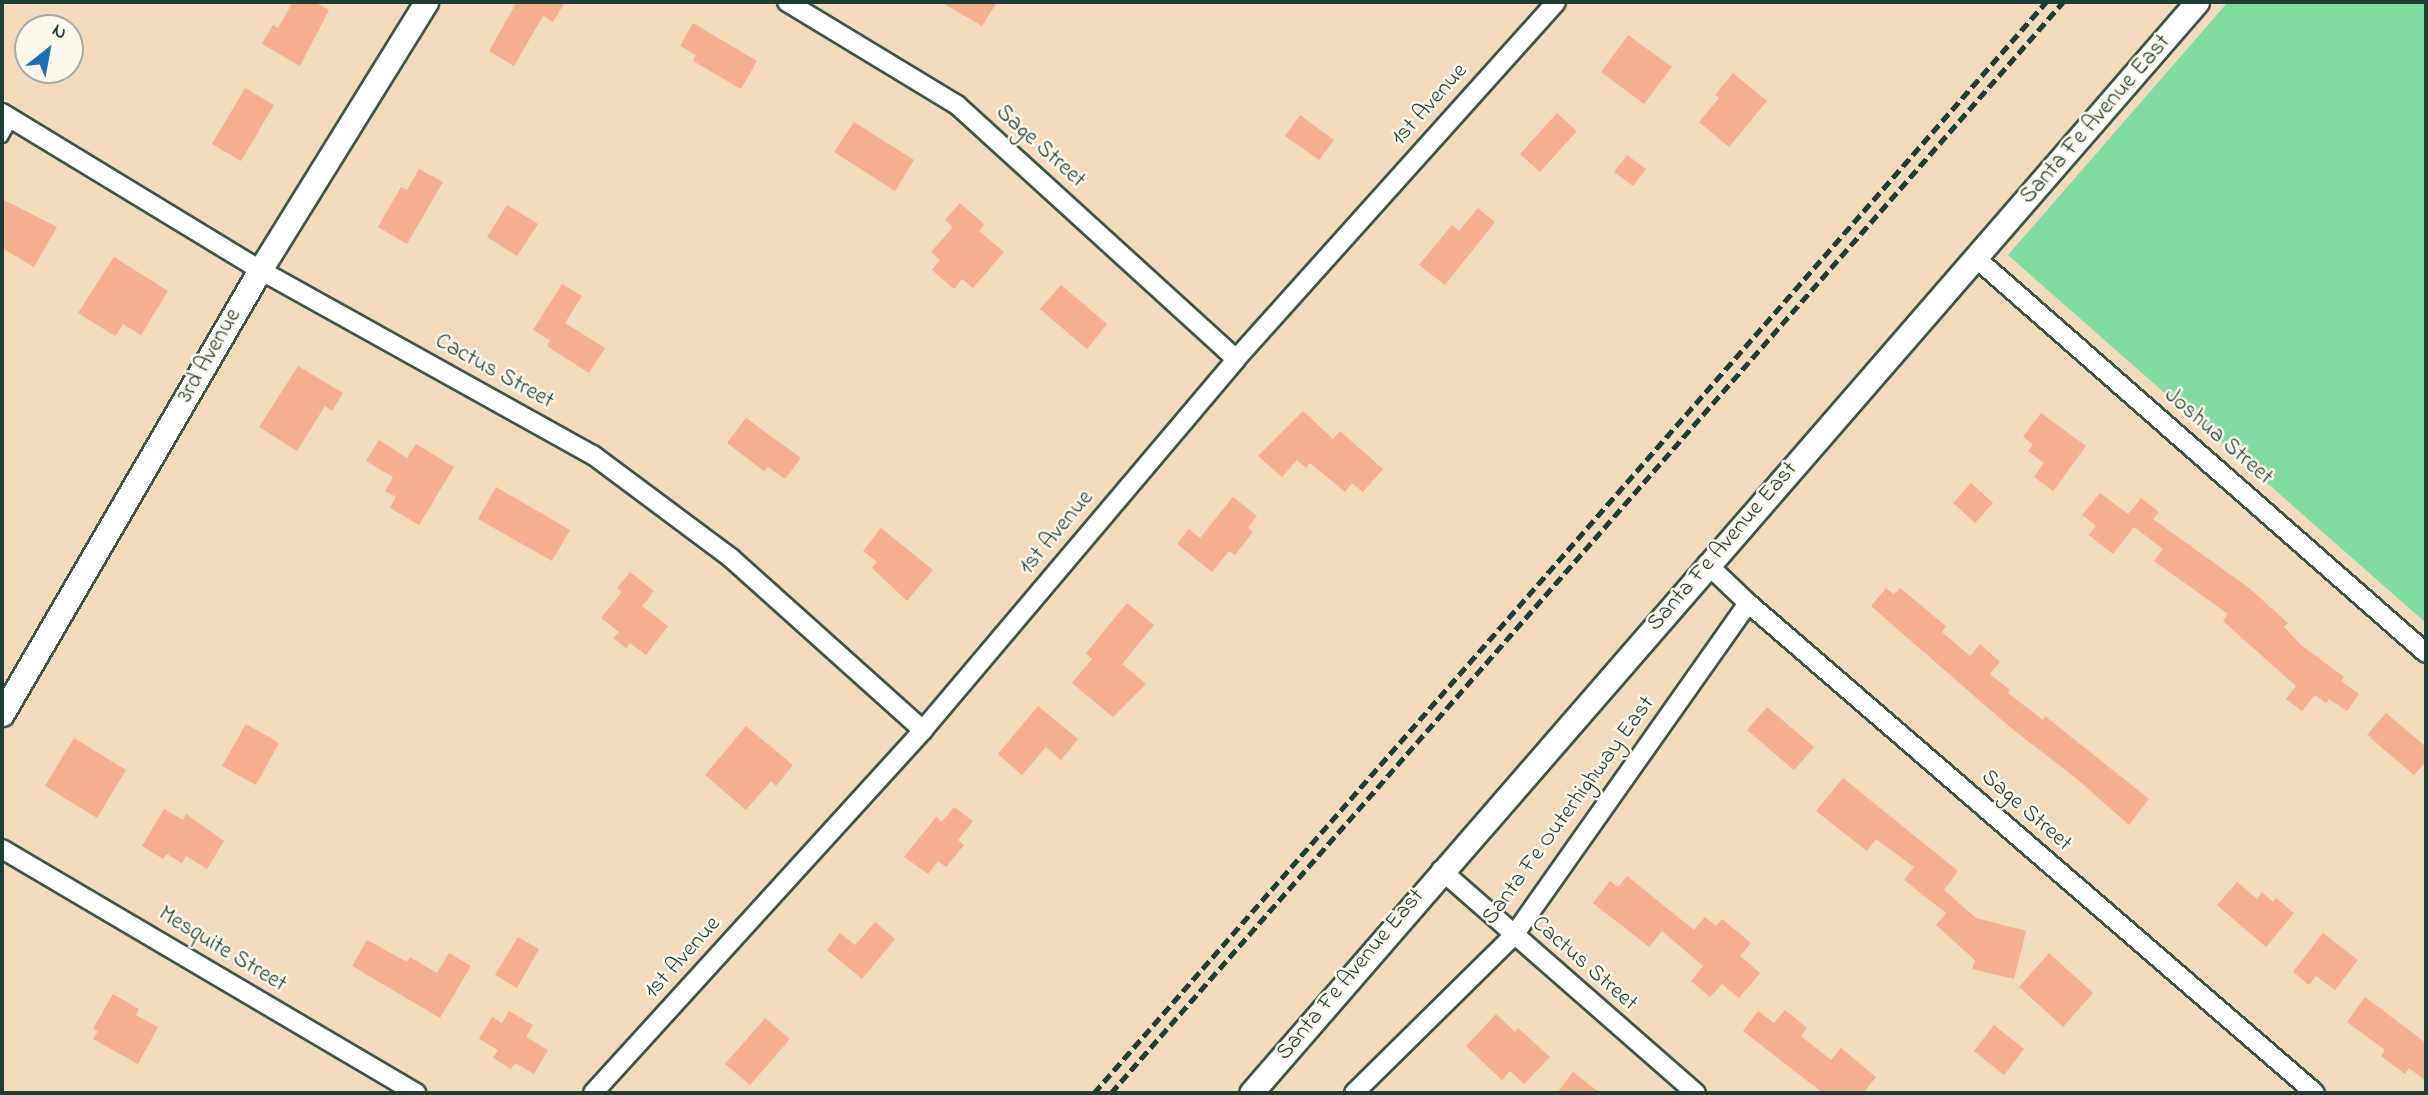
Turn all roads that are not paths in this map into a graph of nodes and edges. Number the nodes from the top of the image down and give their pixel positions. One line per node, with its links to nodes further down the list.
1 (426, 2): 8 (street, 3rd Avenue)
2 (787, 2): 9 (street, Sage Street)
3 (1556, 2): 9 (street, 1st Avenue)
4 (2197, 2): 7 (street, Santa Fe Avenue East)
5 (7, 116): 6 (lane); 8 (street, Cactus Street)
6 (2, 137)
7 (1977, 259): 10 (street, Santa Fe Avenue East); 12 (street, Joshua Street)
8 (260, 270): 13 (street, 3rd Avenue); 14 (street, Cactus Street)
9 (1236, 359): 14 (street, 1st Avenue)
10 (1707, 564): 11 (street, Sage Street); 16 (street, Santa Fe Avenue East)
11 (1748, 603): 17 (street, Santa Fe Outerhighway East); 23 (street, Sage Street)
12 (2426, 653)
13 (2, 714)
14 (923, 730): 19 (street, 1st Avenue)
15 (2, 849): 18 (street, Mesquite Street)
16 (1441, 870): 17 (street, Cactus Street); 20 (street, Santa Fe Avenue East)
17 (1514, 935): 21 (street, Santa Fe Outerhighway East); 22 (street, Cactus Street)
18 (417, 1093)
19 (593, 1093)
20 (1251, 1093)
21 (1354, 1093)
22 (1696, 1093)
23 (2315, 1093)

